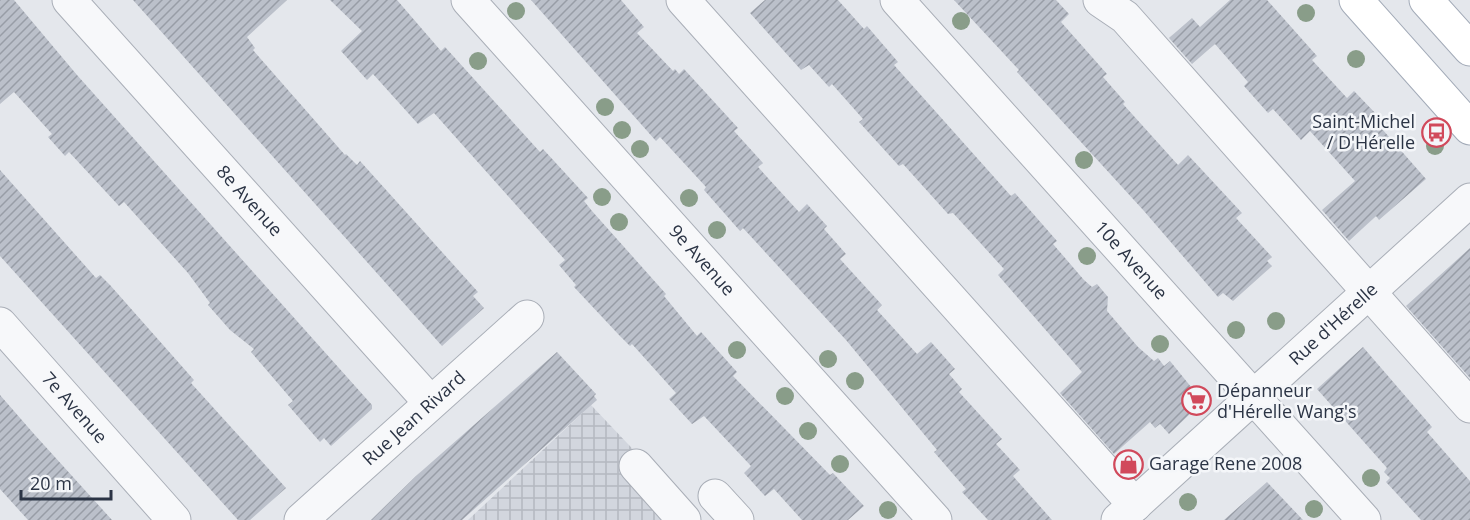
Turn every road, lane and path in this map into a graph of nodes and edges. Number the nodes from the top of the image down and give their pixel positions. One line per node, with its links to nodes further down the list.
1 (69, 0): 15 (street, 8e Avenue)
2 (468, 0): 24 (street, 9e Avenue)
3 (683, 0): 19 (street)
4 (897, 0): 14 (street, 10e Avenue)
5 (1100, 0): 11 (street)
6 (1356, 0): 9 (main road)
7 (1426, 0): 8 (main road)
8 (1470, 49)
9 (1470, 128)
10 (1470, 201): 11 (street, Rue d'Hérelle)
11 (1369, 293): 14 (street, Rue d'Hérelle); 16 (street)
12 (526, 317): 15 (street, Rue Jean Rivard)
13 (0, 324): 20 (street, 7e Avenue)
14 (1254, 397): 19 (street, Rue d'Hérelle); 25 (street, 10e Avenue)
15 (430, 402): 21 (street, Rue Jean Rivard)
16 (1470, 406)
17 (636, 466): 22 (street)
18 (715, 496): 23 (street)
19 (1138, 511)
20 (174, 520)
21 (301, 520)
22 (684, 520)
23 (737, 520)
24 (935, 520)
25 (1364, 520)

